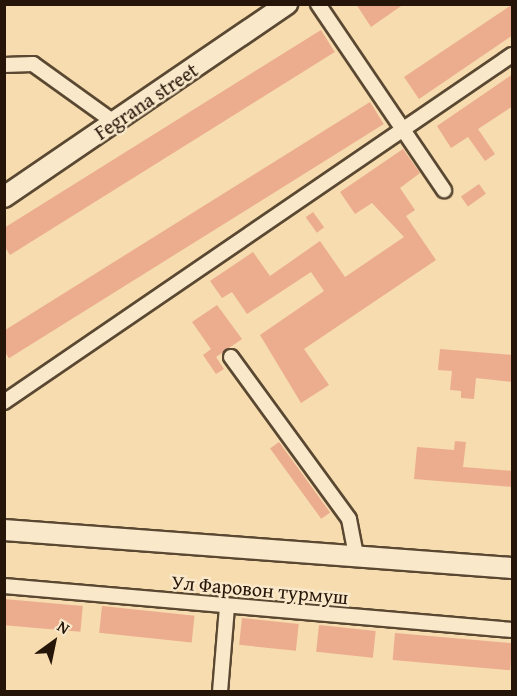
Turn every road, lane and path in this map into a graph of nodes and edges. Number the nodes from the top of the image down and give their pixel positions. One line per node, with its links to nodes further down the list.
1 (287, 4): 5 (main road, Fegrana street)
2 (318, 4): 6 (street)
3 (513, 54): 6 (street)
4 (4, 65): 5 (street)
5 (115, 123): 8 (main road, Fegrana street)
6 (404, 128): 7 (street); 10 (street)
7 (444, 190)
8 (4, 197)
9 (231, 357): 12 (street)
10 (4, 402)
11 (4, 530): 12 (main road)
12 (356, 556): 13 (main road)
13 (513, 568)
14 (4, 586): 15 (street, Ул Фаровон турмуш)
15 (227, 606): 16 (street, Ул Фаровон турмуш); 17 (street)
16 (513, 630)
17 (220, 692)

